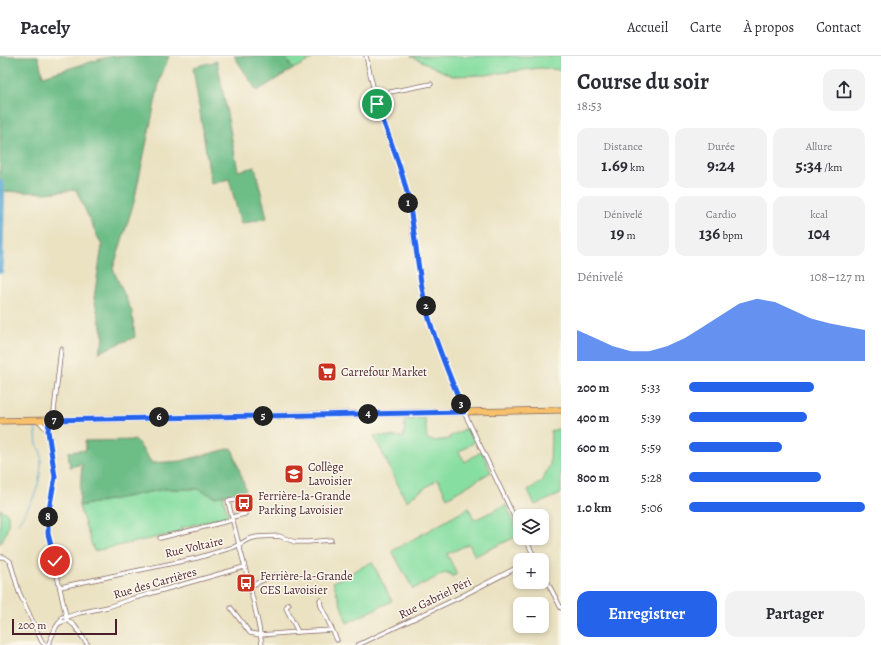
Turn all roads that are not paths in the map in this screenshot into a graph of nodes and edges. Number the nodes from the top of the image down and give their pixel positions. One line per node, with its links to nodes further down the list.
1 (366, 56): 3 (street)
2 (431, 84): 3 (street)
3 (375, 95): 6 (street)
4 (60, 349): 9 (street)
5 (561, 410): 6 (main road)
6 (464, 412): 9 (main road); 11 (street)
7 (0, 420): 8 (main road)
8 (38, 420): 9 (main road); 10 (street)
9 (51, 420): 10 (street)
10 (48, 431): 21 (street)
11 (513, 514)
12 (232, 518): 12 (street); 13 (street); 15 (street)
13 (160, 538)
14 (331, 540): 15 (street, Rue Voltaire)
15 (239, 546): 17 (street); 21 (street, Rue Voltaire)
16 (0, 557): 32 (street)
17 (244, 567): 22 (street); 27 (street, Rue des Carrières)
18 (513, 570): 35 (street, Rue Gabriel Péri)
19 (276, 575): 22 (street)
20 (549, 585): 26 (street)
21 (60, 587): 27 (street)
22 (249, 587): 30 (street)
23 (320, 600): 28 (street)
24 (289, 604): 29 (street)
25 (231, 608): 30 (street)
26 (561, 608)
27 (65, 619): 32 (street); 33 (street)
28 (332, 630): 29 (street); 31 (street)
29 (298, 632): 30 (street)
30 (260, 636): 34 (street)
31 (337, 640)
32 (47, 645)
33 (88, 645)
34 (262, 645)
35 (358, 645)

